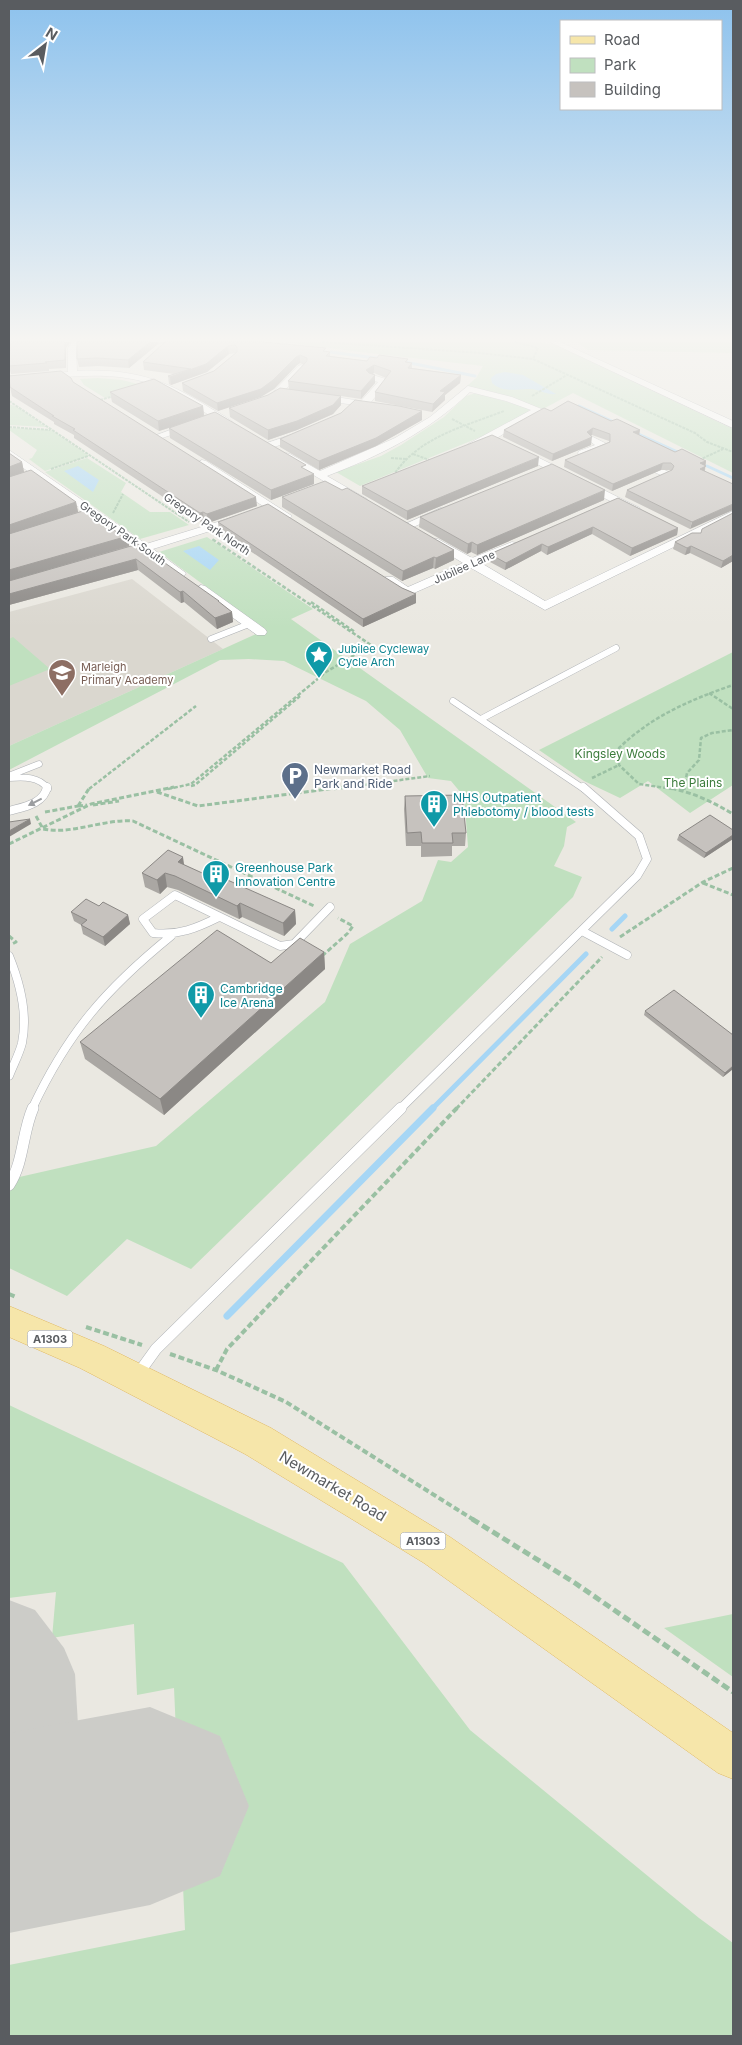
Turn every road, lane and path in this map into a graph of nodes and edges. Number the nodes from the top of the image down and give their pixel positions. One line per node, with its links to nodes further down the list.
1 (62, 437): 15 (path, Gregory Park North)
2 (64, 437): 39 (path)
3 (283, 437): 21 (street)
4 (405, 437): 21 (street)
5 (436, 437): 14 (path)
6 (490, 437): 10 (path)
7 (502, 437): 10 (street)
8 (701, 437): 11 (path)
9 (593, 440): 18 (street)
10 (497, 441): 17 (street); 18 (street)
11 (723, 449): 13 (path); 22 (path)
12 (9, 452): 19 (street, Gregory Park South)
13 (733, 452)
14 (412, 454): 17 (path); 23 (path)
15 (89, 456): 19 (path); 39 (path, Gregory Park North)
16 (193, 457): 30 (street)
17 (432, 461)
18 (550, 467): 20 (street); 29 (street)
19 (38, 474): 24 (street); 42 (street, Gregory Park South)
20 (532, 474)
21 (320, 475): 25 (street)
22 (664, 475)
23 (393, 476): 27 (street)
24 (23, 478)
25 (333, 483): 26 (street); 27 (street)
26 (316, 490)
27 (350, 493): 31 (street)
28 (123, 494): 36 (path)
29 (616, 497): 33 (street); 35 (street)
30 (277, 505): 37 (street); 39 (street)
31 (374, 507)
32 (452, 507): 44 (street)
33 (598, 508)
34 (733, 514): 40 (street)
35 (648, 515)
36 (110, 518)
37 (293, 520)
38 (673, 527): 40 (street)
39 (203, 531): 42 (street); 47 (path); 65 (path, Gregory Park North)
40 (692, 536): 44 (street)
41 (526, 540): 44 (street, Jubilee Lane)
42 (145, 548): 43 (street); 48 (street, Gregory Park South)
43 (109, 559)
44 (472, 563): 45 (street, Jubilee Lane)
45 (382, 576)
46 (348, 618): 47 (path)
47 (340, 622): 66 (path)
48 (248, 624): 49 (street, Gregory Park South); 50 (lane)
49 (261, 632)
50 (211, 639)
51 (616, 648): 57 (lane)
52 (733, 685): 53 (path)
53 (709, 693): 56 (path); 60 (path)
54 (453, 701): 57 (lane)
55 (196, 706): 68 (path)
56 (733, 709)
57 (481, 720): 78 (lane)
58 (733, 730): 64 (path)
59 (40, 764): 62 (lane)
60 (618, 765): 63 (path); 64 (path)
61 (430, 776): 66 (path)
62 (9, 777): 69 (lane, one-way to 69)
63 (590, 779)
64 (684, 790): 70 (path)
65 (154, 792): 66 (path); 67 (path)
66 (159, 792): 67 (path)
67 (90, 805): 68 (path); 71 (path)
68 (78, 806): 71 (path)
69 (9, 811)
70 (733, 814)
71 (43, 829): 72 (path); 76 (path)
72 (9, 844)
73 (733, 868): 74 (path)
74 (702, 882): 75 (path); 82 (path)
75 (733, 895)
76 (328, 909): 77 (lane); 85 (path)
77 (219, 917): 80 (lane); 80 (lane)
78 (582, 931): 82 (lane); 90 (lane)
79 (9, 936): 81 (path)
80 (171, 936): 87 (lane)
81 (9, 946)
82 (612, 947): 83 (lane); 91 (path)
83 (627, 955)
84 (9, 956): 86 (lane)
85 (315, 962)
86 (9, 1076)
87 (9, 1185)
88 (9, 1321): 92 (main road, Newmarket Road / A1303)
89 (77, 1324): 90 (path)
90 (156, 1349): 91 (path); 92 (lane)
91 (216, 1370): 93 (path)
92 (135, 1379): 94 (main road, Newmarket Road / A1303)
93 (733, 1692)
94 (733, 1758)

